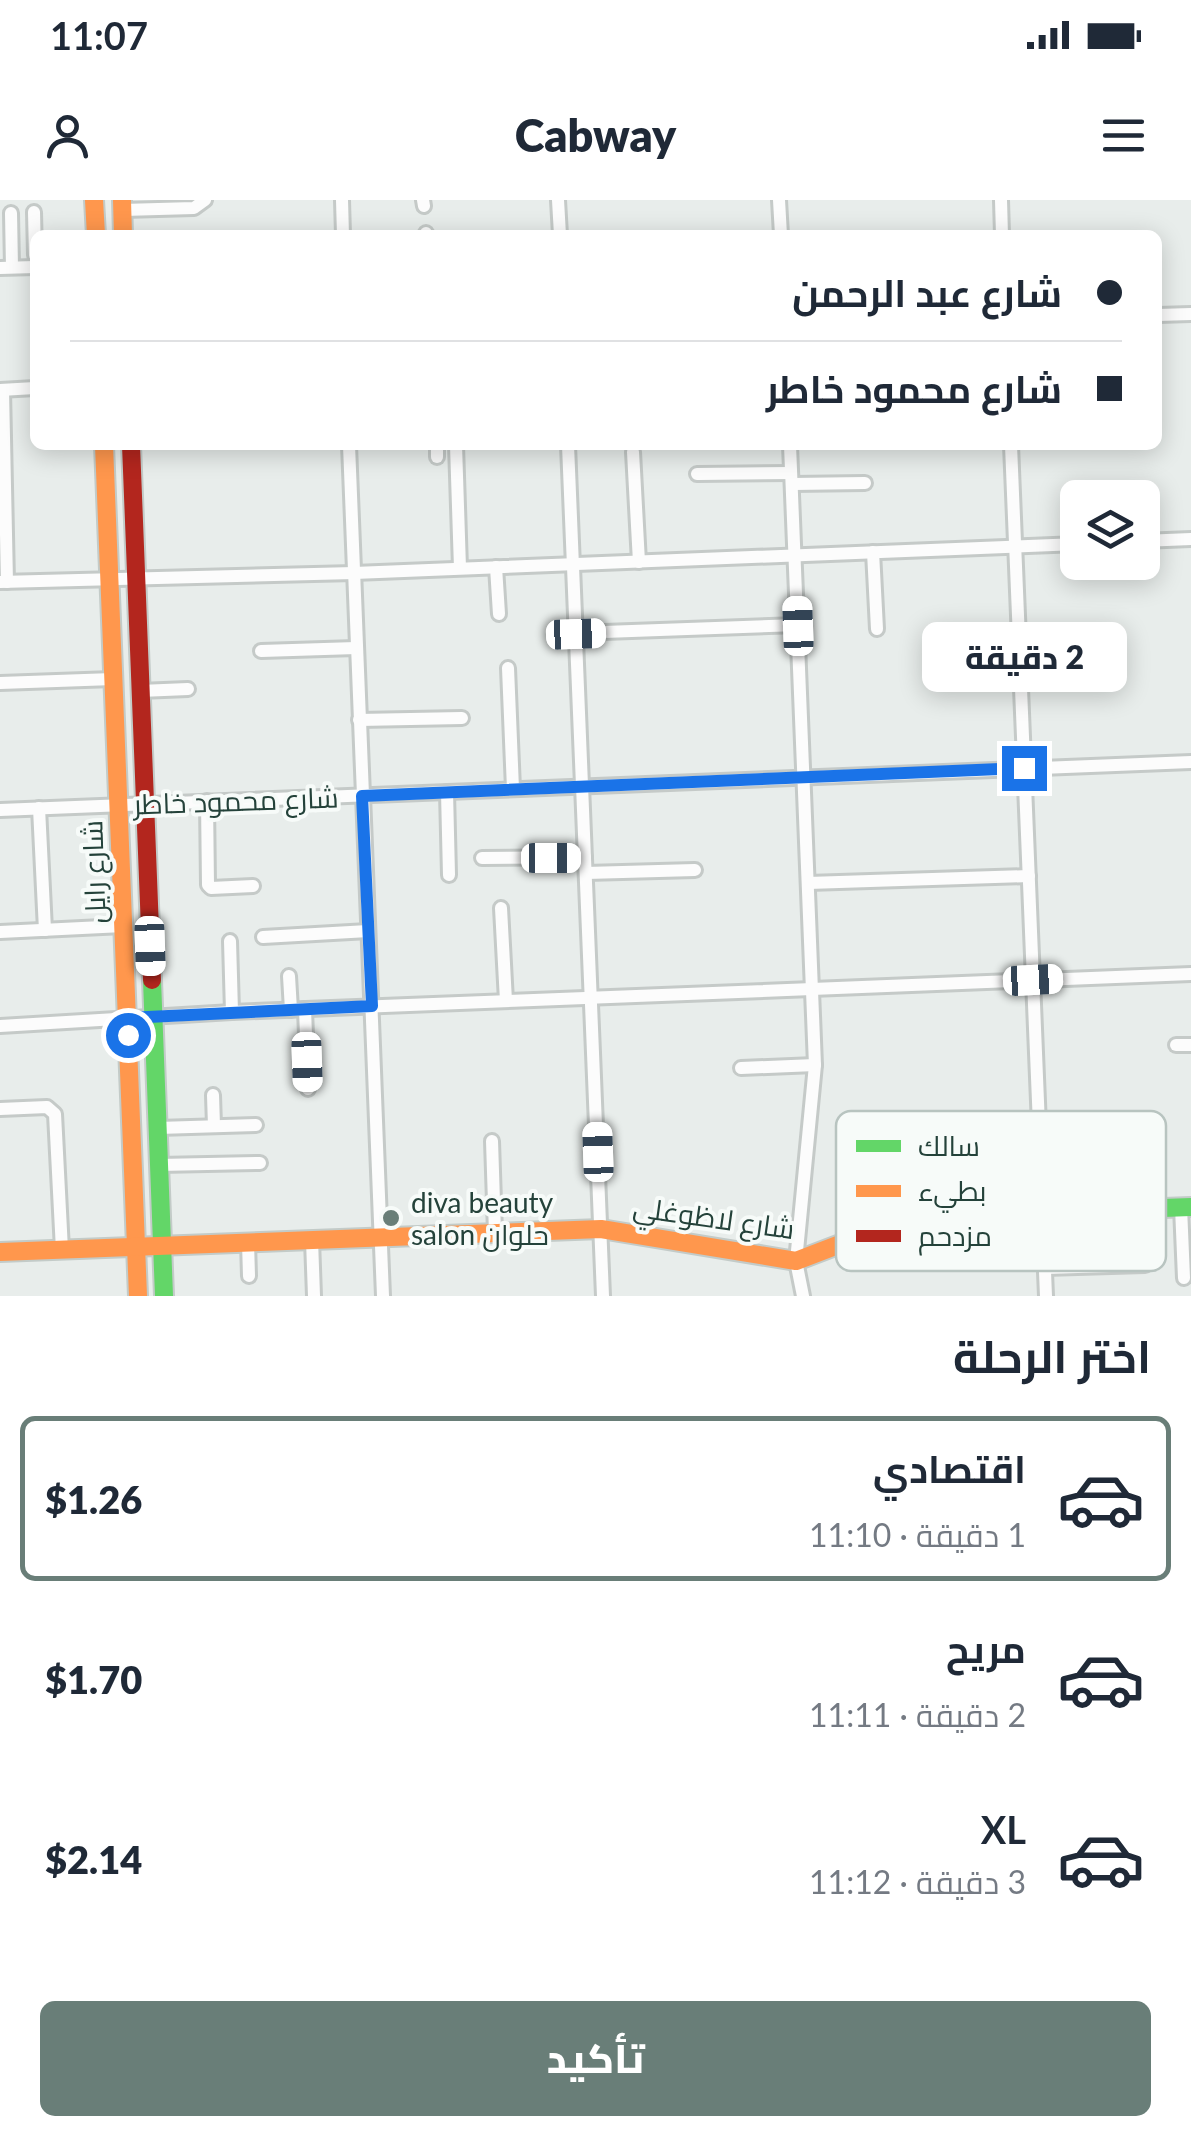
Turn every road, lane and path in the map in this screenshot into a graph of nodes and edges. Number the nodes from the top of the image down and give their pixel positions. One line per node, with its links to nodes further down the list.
1 (94, 200): 11 (street)
2 (205, 200): 7 (street)
3 (342, 200): 13 (street)
4 (558, 200): 14 (street)
5 (780, 200): 15 (street)
6 (1001, 200): 16 (street)
7 (123, 205): 12 (street)
8 (11, 212): 17 (street)
9 (34, 212): 10 (street)
10 (34, 230)
11 (96, 230)
12 (124, 230)
13 (342, 230)
14 (560, 230)
15 (781, 230)
16 (1002, 230)
17 (6, 268)
18 (1191, 314): 19 (street)
19 (1162, 316)
20 (30, 388): 21 (street)
21 (1, 390): 33 (street)
22 (104, 450): 45 (street, شارع رايل)
23 (131, 450): 46 (street, شارع رايل)
24 (349, 450): 44 (street)
25 (456, 450): 43 (street)
26 (568, 450): 41 (street)
27 (790, 450): 31 (street)
28 (1011, 450): 37 (street)
29 (633, 452): 40 (street)
30 (697, 474): 31 (street)
31 (792, 479): 32 (street); 39 (street)
32 (865, 483)
33 (2, 497): 47 (street)
34 (1191, 539): 35 (street)
35 (1160, 540)
36 (1060, 545): 37 (street)
37 (1015, 546): 38 (street); 62 (street)
38 (873, 552): 39 (street); 50 (street)
39 (795, 555): 40 (street); 49 (street)
40 (638, 562): 41 (street)
41 (573, 564): 42 (street); 51 (street)
42 (496, 567): 43 (street); 48 (street)
43 (460, 568): 44 (street)
44 (354, 573): 46 (street); 52 (street)
45 (109, 580): 46 (street); 47 (street); 55 (street, شارع رايل)
46 (136, 580): 58 (street, شارع رايل)
47 (4, 582)
48 (499, 614)
49 (798, 626): 51 (street); 63 (street)
50 (877, 629)
51 (576, 634): 64 (street)
52 (356, 648): 53 (street); 60 (street)
53 (261, 651)
54 (508, 668): 65 (street)
55 (113, 679): 56 (street); 70 (street, شارع رايل)
56 (0, 683)
57 (188, 689): 58 (street)
58 (140, 691): 69 (street, شارع رايل)
59 (462, 718): 60 (street)
60 (359, 720): 67 (street)
61 (1191, 762): 62 (street, شارع محمود خاطر)
62 (1024, 768): 63 (street, شارع محمود خاطر); 78 (street)
63 (804, 776): 64 (street, شارع محمود خاطر); 79 (street)
64 (582, 786): 65 (street, شارع محمود خاطر); 73 (street)
65 (513, 789): 66 (street, شارع محمود خاطر)
66 (447, 792): 67 (street, شارع محمود خاطر); 77 (street)
67 (362, 796): 68 (street, شارع محمود خاطر); 84 (street)
68 (206, 801): 69 (street, شارع محمود خاطر); 80 (street)
69 (144, 804): 70 (street, شارع محمود خاطر); 97 (street, شارع رايل)
70 (118, 805): 71 (street, شارع محمود خاطر); 82 (street, شارع رايل)
71 (39, 808): 72 (street, شارع محمود خاطر); 83 (street)
72 (0, 810)
73 (585, 857): 74 (street); 76 (street)
74 (482, 858)
75 (695, 870): 76 (street)
76 (586, 873): 92 (street)
77 (450, 876)
78 (1028, 876): 79 (street); 90 (street)
79 (808, 883): 91 (street)
80 (252, 886)
81 (500, 908): 93 (street)
82 (122, 926): 83 (street); 99 (street, شارع رايل)
83 (45, 930): 85 (street)
84 (368, 930): 86 (street); 94 (street)
85 (0, 932)
86 (263, 937)
87 (230, 941): 96 (street)
88 (1191, 974): 90 (street)
89 (290, 976): 95 (street)
90 (1033, 980): 91 (street); 105 (street)
91 (812, 989): 92 (street); 100 (street)
92 (591, 998): 93 (street); 113 (street)
93 (506, 1001): 94 (street)
94 (372, 1006): 95 (street); 115 (street)
95 (298, 1009): 96 (street); 102 (street)
96 (232, 1012): 97 (street)
97 (154, 1025): 99 (street); 108 (street, شارع رايل)
98 (0, 1026): 99 (street)
99 (127, 1027): 120 (street, شارع رايل)
100 (815, 1065): 101 (street); 123 (street)
101 (741, 1068)
102 (308, 1089)
103 (213, 1094): 107 (street)
104 (0, 1108): 121 (street)
105 (1038, 1111)
106 (256, 1124): 107 (street)
107 (214, 1126): 108 (street)
108 (158, 1128): 111 (street, شارع رايل)
109 (492, 1142): 114 (street)
110 (260, 1163): 111 (street)
111 (159, 1165): 118 (street, شارع رايل)
112 (1186, 1207): 126 (street)
113 (601, 1229): 114 (street, شارع لاظوغلي); 123 (street, شارع لاظوغلي); 131 (street)
114 (494, 1233): 115 (street, شارع لاظوغلي)
115 (381, 1238): 116 (street, شارع لاظوغلي); 130 (street)
116 (312, 1240): 117 (street, شارع لاظوغلي); 129 (street)
117 (248, 1242): 118 (street, شارع لاظوغلي); 125 (street)
118 (162, 1246): 120 (street, شارع لاظوغلي); 128 (street, شارع رايل)
119 (836, 1246): 123 (street, شارع لاظوغلي)
120 (136, 1247): 121 (street, شارع لاظوغلي); 127 (street, شارع رايل)
121 (62, 1250): 122 (street, شارع لاظوغلي)
122 (0, 1252)
123 (796, 1261): 132 (street)
124 (1044, 1271): 133 (street)
125 (249, 1276)
126 (1184, 1278)
127 (138, 1296)
128 (164, 1296)
129 (314, 1296)
130 (383, 1296)
131 (604, 1296)
132 (803, 1296)
133 (1046, 1296)

